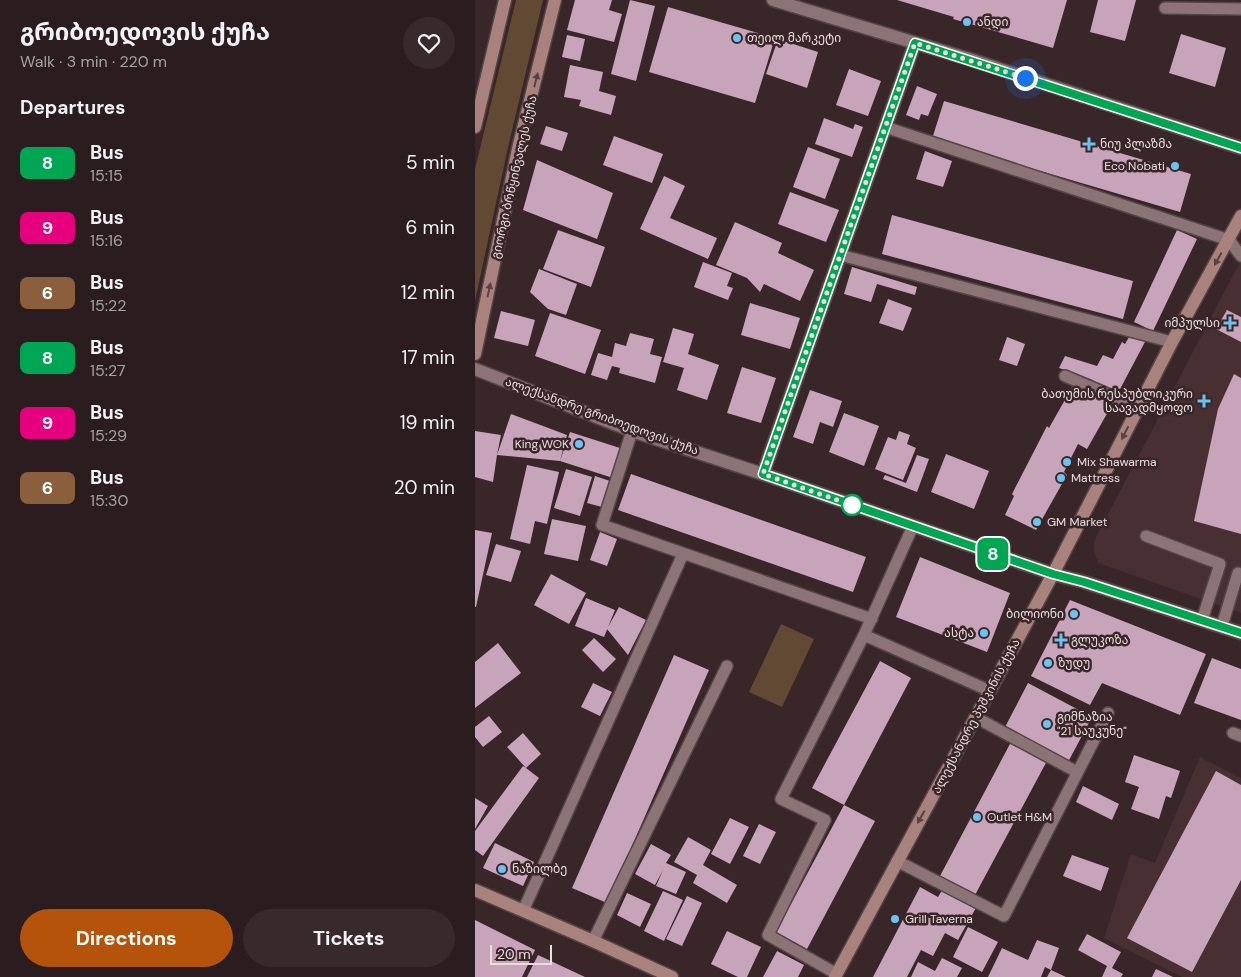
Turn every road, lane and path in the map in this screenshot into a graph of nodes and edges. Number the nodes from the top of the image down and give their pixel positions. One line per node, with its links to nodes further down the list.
1 (505, 0): 9 (street)
2 (555, 0): 16 (street, გიორგი ბრწყინვალეს ქუჩა, one-way to 2)
3 (773, 0): 4 (street)
4 (791, 3): 7 (street)
5 (1165, 8): 6 (lane)
6 (1241, 9)
7 (915, 43): 8 (street); 10 (street)
8 (885, 127): 12 (lane); 13 (street)
9 (475, 128)
10 (1241, 148)
11 (1241, 216): 12 (street, ალექსანდრე პუშკინის ქუჩა)
12 (1229, 240): 14 (lane); 15 (street, ალექსანდრე პუშკინის ქუჩა, one-way to 15)
13 (840, 255): 15 (lane); 21 (street)
14 (1241, 256)
15 (1172, 342): 19 (street, ალექსანდრე პუშკინის ქუჩა)
16 (475, 354)
17 (475, 369): 20 (street, ალექსანდრე გრიბოედოვის ქუჩა)
18 (1065, 376): 19 (lane)
19 (1138, 407): 25 (street, ალექსანდრე პუშკინის ქუჩა, one-way to 25)
20 (632, 430): 21 (street, ალექსანდრე გრიბოედოვის ქუჩა); 24 (lane)
21 (763, 474): 22 (street, ალექსანდრე გრიბოედოვის ქუჩა)
22 (913, 526): 25 (street, ალექსანდრე გრიბოედოვის ქუჩა); 27 (lane)
23 (1146, 536): 28 (lane)
24 (683, 554): 27 (lane); 39 (lane)
25 (1053, 574): 28 (street, ალექსანდრე გრიბოედოვის ქუჩა); 33 (street, ალექსანდრე პუშკინის ქუჩა)
26 (1241, 574): 29 (lane)
27 (873, 619): 31 (lane)
28 (1202, 620): 29 (street, ალექსანდრე გრიბოედოვის ქუჩა)
29 (1222, 626): 30 (street, ალექსანდრე გრიბოედოვის ქუჩა)
30 (1241, 633)
31 (864, 636): 33 (lane); 41 (lane)
32 (727, 666): 40 (lane)
33 (990, 691): 35 (street, ალექსანდრე პუშკინის ქუჩა)
34 (1108, 713): 36 (lane)
35 (975, 717): 36 (lane); 37 (street, ალექსანდრე პუშკინის ქუჩა, one-way to 37)
36 (1077, 772): 37 (lane)
37 (897, 861): 41 (street, ალექსანდრე პუშკინის ქუჩა)
38 (475, 890): 39 (street)
39 (523, 911): 40 (street)
40 (593, 941): 42 (street)
41 (836, 976)
42 (672, 977)

